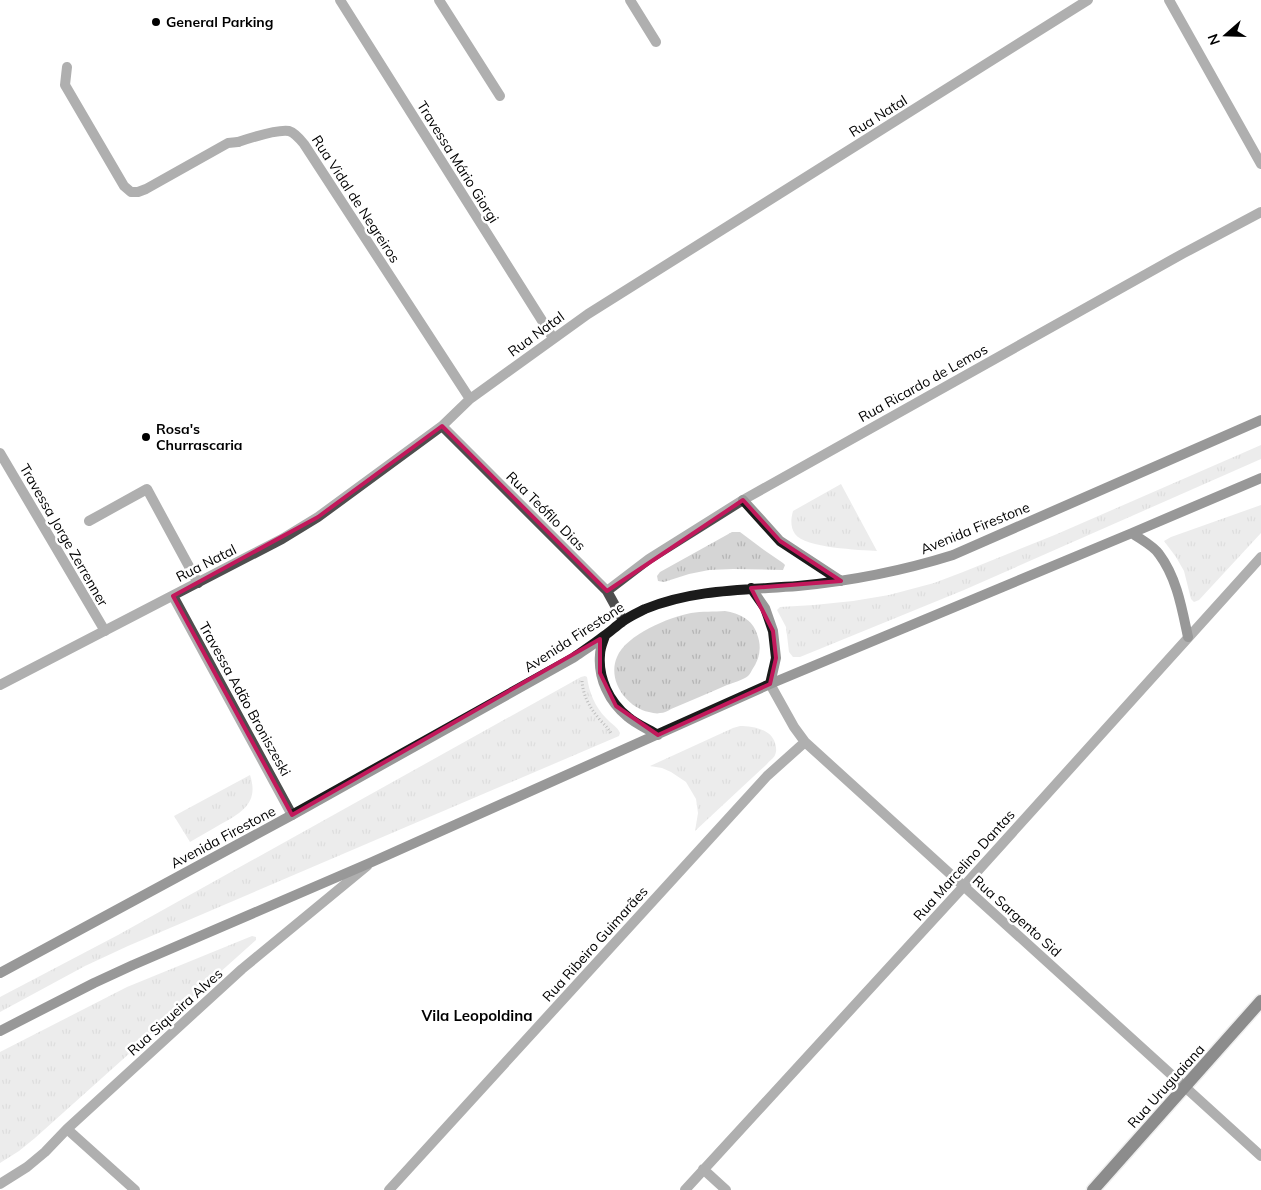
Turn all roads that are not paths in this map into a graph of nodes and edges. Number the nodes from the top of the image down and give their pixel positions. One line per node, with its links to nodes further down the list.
1 (340, 0): 11 (street, Travessa Mário Giorgi)
2 (439, 0): 8 (street)
3 (630, 0): 6 (street)
4 (1088, 0): 11 (street, Rua Natal)
5 (1169, 0): 9 (street)
6 (656, 42)
7 (67, 67): 12 (street, Rua Vidal de Negreiros)
8 (500, 96)
9 (1261, 164)
10 (1261, 212): 17 (street, Rua Ricardo de Lemos)
11 (553, 338): 12 (street, Rua Natal)
12 (470, 400): 14 (street, Rua Natal)
13 (1261, 420): 21 (main road, Avenida Firestone)
14 (442, 426): 22 (street, Rua Natal); 24 (street, Rua Teófilo Dias)
15 (0, 453): 27 (street, Travessa Jorge Zerrenner)
16 (1261, 478): 19 (main road)
17 (743, 500): 21 (main road); 24 (street, Rua Ricardo de Lemos)
18 (89, 522): 22 (street)
19 (1132, 533): 29 (main road); 30 (main road)
20 (1261, 557): 29 (street, Rua Marcelino Dantas)
21 (841, 581): 23 (main road, Avenida Firestone)
22 (198, 583): 25 (street, Rua Natal)
23 (751, 588): 26 (main road, Avenida Firestone); 30 (main road)
24 (607, 591): 26 (street, Rua Teófilo Dias)
25 (173, 596): 27 (street, Rua Natal); 34 (street, Travessa Adão Broniszeski)
26 (624, 620): 28 (main road, Avenida Firestone)
27 (104, 631): 31 (street, Rua Natal)
28 (605, 636): 32 (main road); 34 (main road, Avenida Firestone)
29 (1188, 637): 36 (street, Rua Marcelino Dantas)
30 (770, 684): 32 (main road); 33 (street, Rua Sargento Sid)
31 (0, 685)
32 (658, 735): 35 (main road)
33 (806, 742): 36 (street, Rua Sargento Sid); 46 (street, Rua Ribeiro Guimarães)
34 (292, 815): 37 (main road, Avenida Firestone)
35 (372, 862): 39 (main road); 41 (street, Rua Siqueira Alves)
36 (964, 886): 40 (street, Rua Sargento Sid); 43 (street, Rua Marcelino Dantas)
37 (0, 973)
38 (1261, 1001): 40 (main road, Rua Uruguaiana)
39 (0, 1032)
40 (1185, 1087): 42 (street, Rua Sargento Sid); 49 (main road, Rua Uruguaiana)
41 (67, 1128): 44 (street, Rua Siqueira Alves); 45 (street)
42 (1261, 1156)
43 (703, 1169): 47 (street, Rua Marcelino Dantas); 48 (street)
44 (0, 1184)
45 (135, 1190)
46 (389, 1190)
47 (685, 1190)
48 (726, 1190)
49 (1093, 1190)

